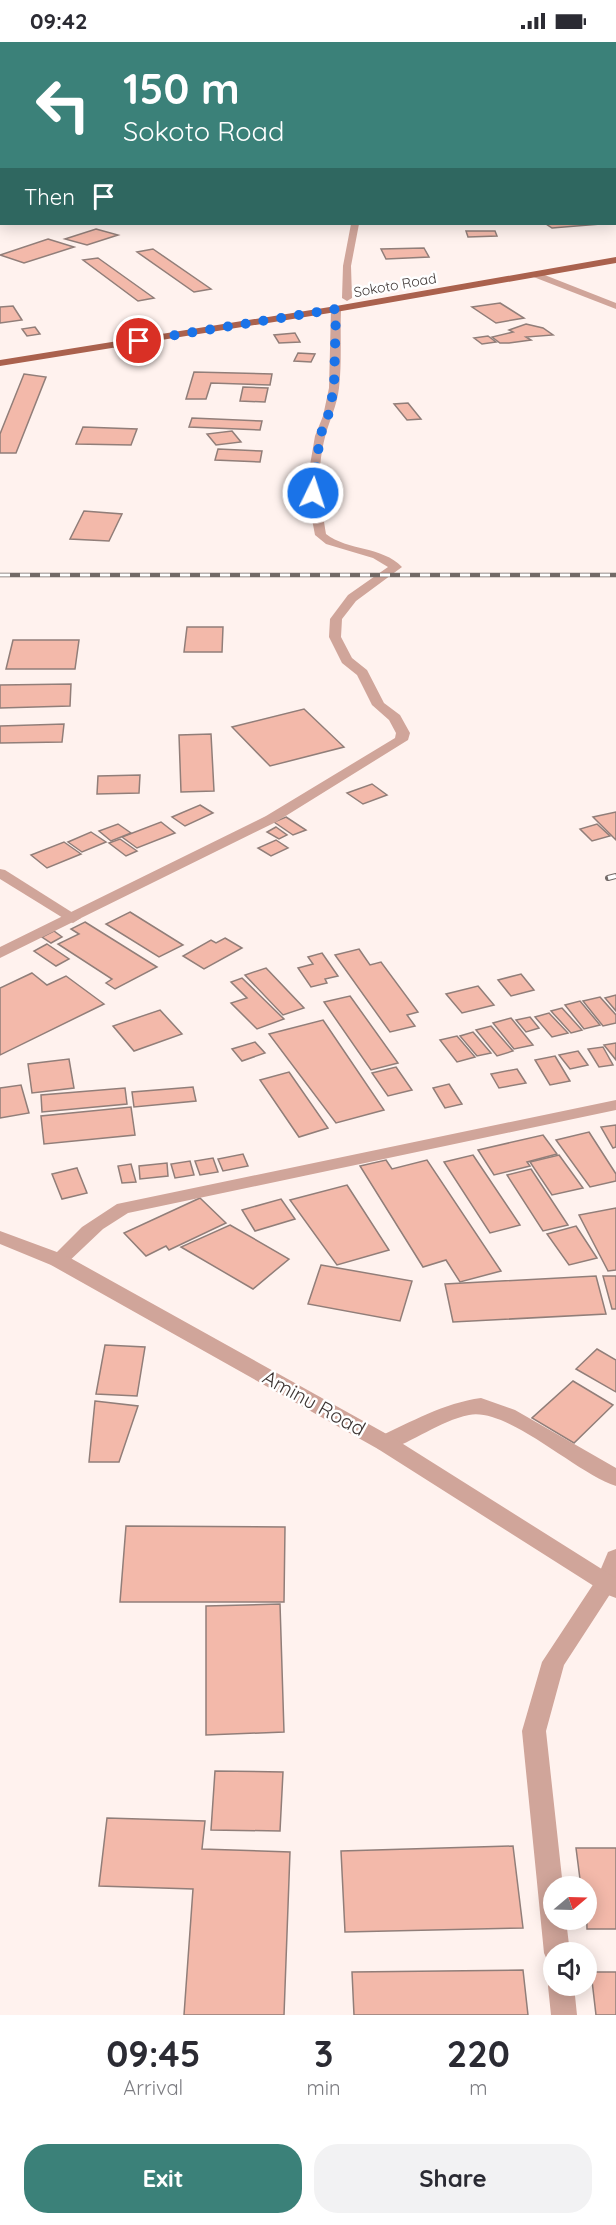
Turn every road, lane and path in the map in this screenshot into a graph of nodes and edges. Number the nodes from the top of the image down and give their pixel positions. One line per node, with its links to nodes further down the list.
1 (355, 225): 5 (street)
2 (616, 251): 5 (main road, Sokoto Road)
3 (616, 260): 4 (main road, Sokoto Road)
4 (534, 274): 6 (street); 7 (main road, Sokoto Road)
5 (346, 298): 8 (main road, Sokoto Road)
6 (616, 306)
7 (336, 309): 9 (main road, Sokoto Road); 11 (street)
8 (0, 354)
9 (0, 363)
10 (0, 873): 11 (street)
11 (73, 918): 12 (street)
12 (0, 953)
13 (616, 1106): 15 (street)
14 (0, 1237): 15 (street, Aminu Road)
15 (58, 1260): 16 (street, Aminu Road)
16 (385, 1443): 17 (street); 19 (street, Aminu Road)
17 (616, 1478)
18 (616, 1558): 19 (street)
19 (611, 1586): 20 (street)
20 (556, 1942)
21 (562, 1996): 22 (street)
22 (564, 2015)

